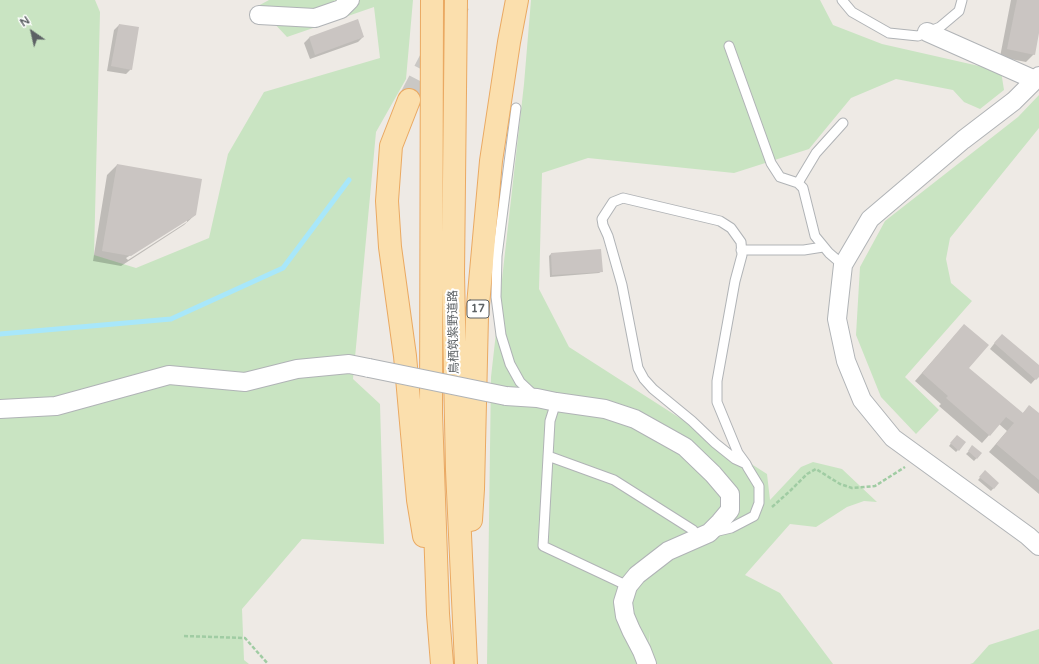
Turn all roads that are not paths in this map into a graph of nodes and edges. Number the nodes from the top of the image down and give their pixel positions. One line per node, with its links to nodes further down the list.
1 (350, 0): 7 (street)
2 (432, 0): 26 (main road, 鳥栖筑紫野道路)
3 (456, 0): 27 (main road, 鳥栖筑紫野道路 / 17)
4 (517, 0): 27 (main road, 17)
5 (842, 0): 8 (lane)
6 (962, 0): 8 (lane)
7 (259, 15)
8 (927, 32): 10 (street)
9 (728, 46): 14 (lane)
10 (1037, 78): 17 (street)
11 (409, 100): 26 (main road)
12 (516, 108): 18 (lane)
13 (843, 123): 14 (lane)
14 (798, 183): 15 (lane)
15 (823, 246): 16 (lane); 17 (lane)
16 (741, 250): 22 (lane); 22 (lane)
17 (843, 265): 24 (street)
18 (537, 398): 19 (street); 20 (street, bridge)
19 (556, 402): 21 (lane); 23 (street)
20 (0, 409)
21 (548, 456): 23 (lane); 25 (lane)
22 (746, 464): 23 (lane)
23 (703, 535): 25 (street)
24 (1039, 546)
25 (628, 586): 30 (street)
26 (438, 614): 28 (main road, 鳥栖筑紫野道路)
27 (463, 621): 29 (main road, 鳥栖筑紫野道路 / 17)
28 (442, 664)
29 (466, 664)
30 (647, 664)

